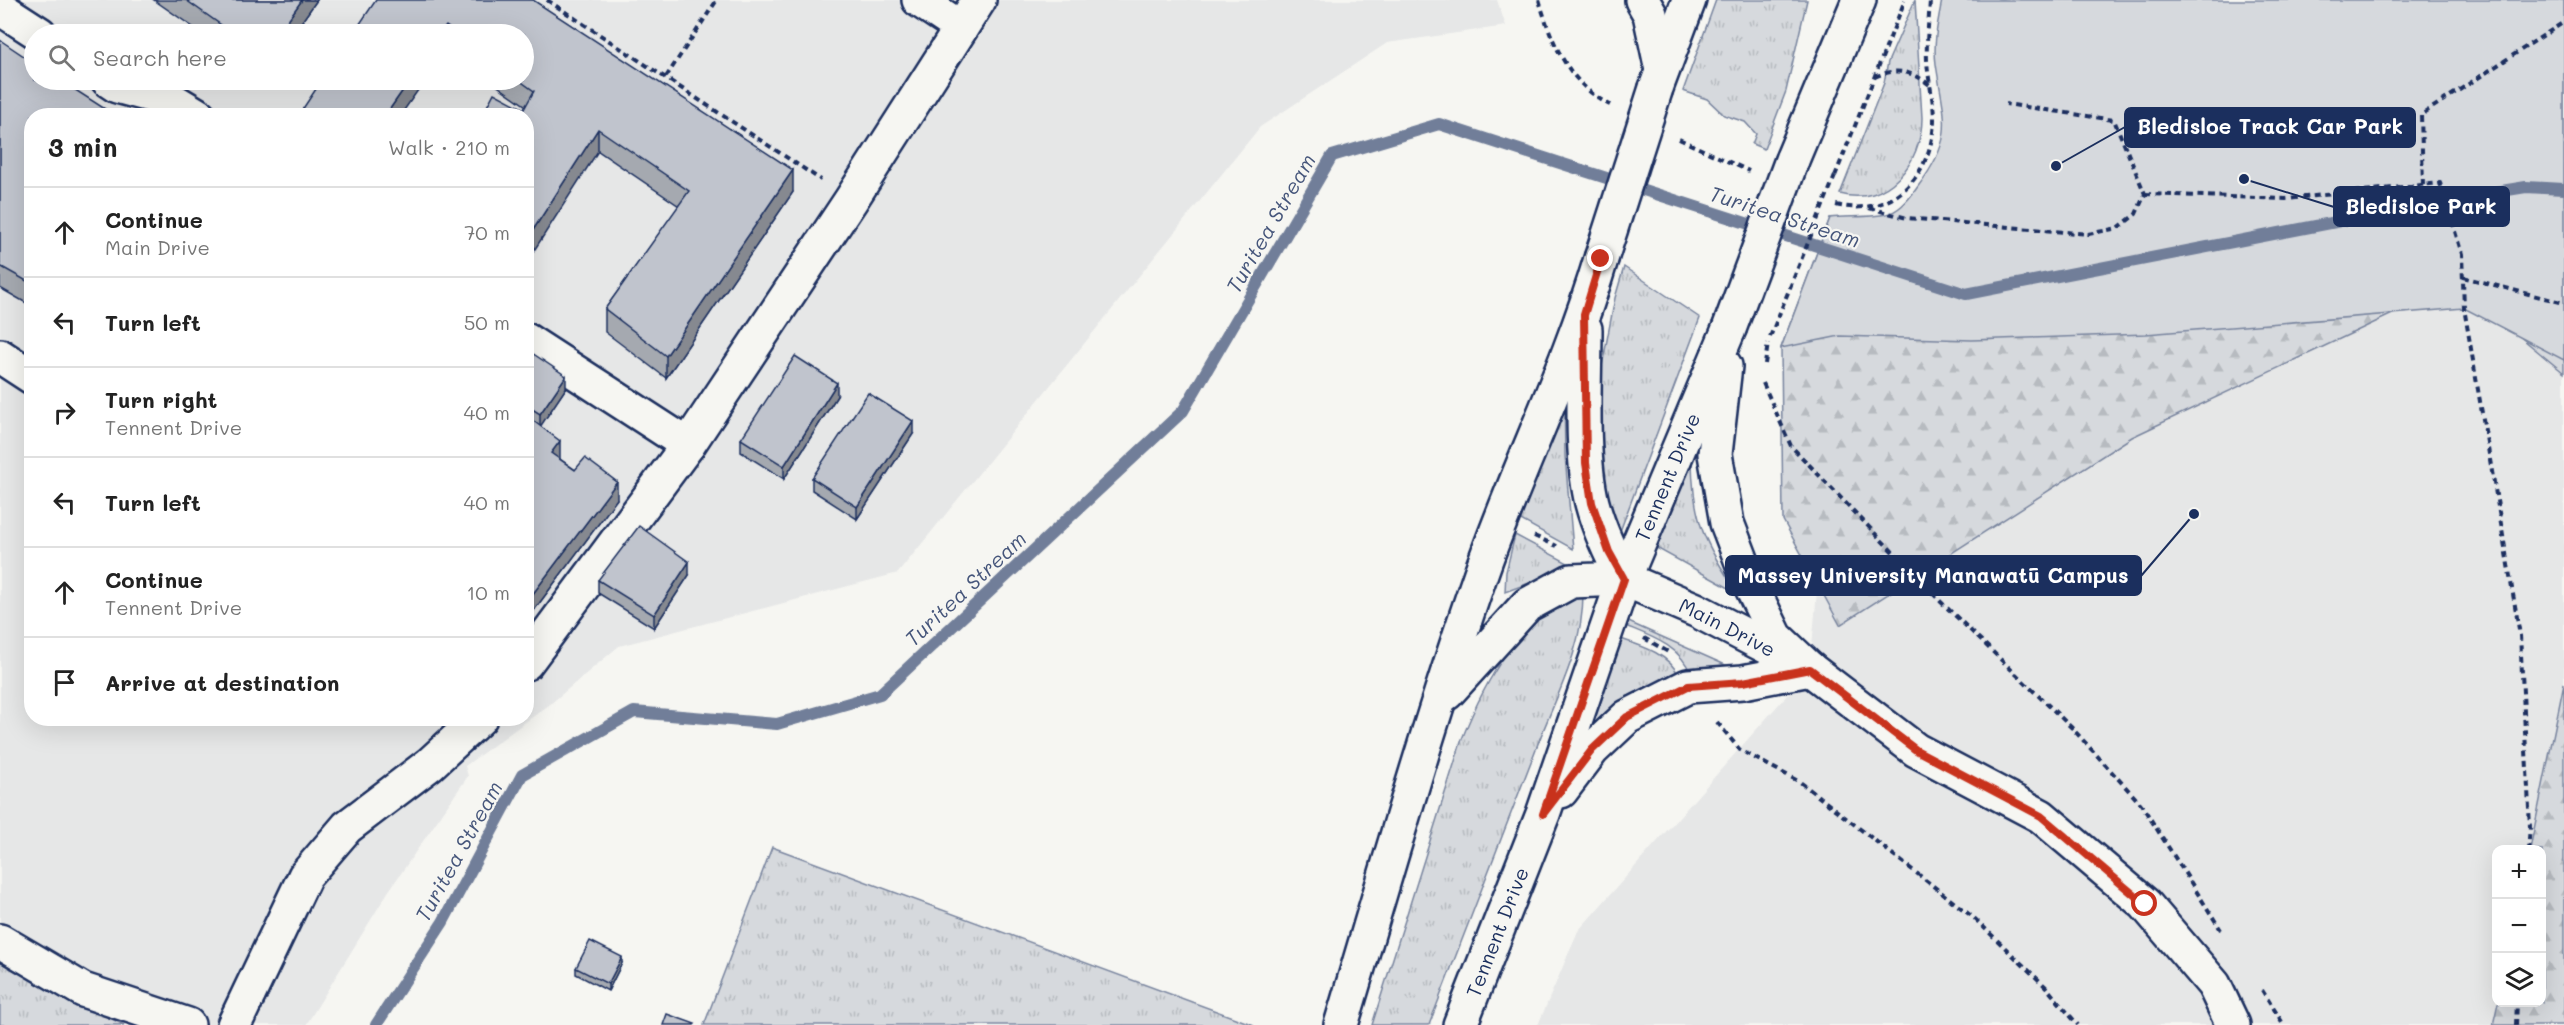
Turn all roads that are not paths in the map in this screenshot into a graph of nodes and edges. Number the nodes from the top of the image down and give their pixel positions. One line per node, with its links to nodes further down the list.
1 (919, 0): 8 (main road)
2 (979, 0): 8 (main road)
3 (1642, 0): 9 (main road)
4 (1689, 0): 9 (main road)
5 (1859, 0): 13 (main road, Tennent Drive, bridge)
6 (0, 8): 7 (main road)
7 (25, 24)
8 (961, 28): 17 (main road)
9 (1659, 79): 12 (main road, bridge)
10 (132, 90): 11 (main road)
11 (186, 108)
12 (1584, 315): 18 (main road); 21 (main road)
13 (1729, 329): 18 (main road, Tennent Drive); 20 (main road)
14 (534, 345): 17 (main road)
15 (0, 356): 16 (main road)
16 (24, 372)
17 (688, 446): 19 (main road)
18 (1624, 579): 20 (main road, Main Drive); 21 (main road); 23 (main road, Tennent Drive)
19 (534, 652)
20 (1810, 669): 23 (main road); 29 (main road, Main Drive)
21 (1442, 698): 27 (main road)
22 (471, 726): 26 (main road)
23 (1543, 814): 28 (main road, Tennent Drive)
24 (0, 941): 25 (main road)
25 (188, 1025)
26 (234, 1025)
27 (1341, 1025)
28 (1460, 1025)
29 (2233, 1025)

